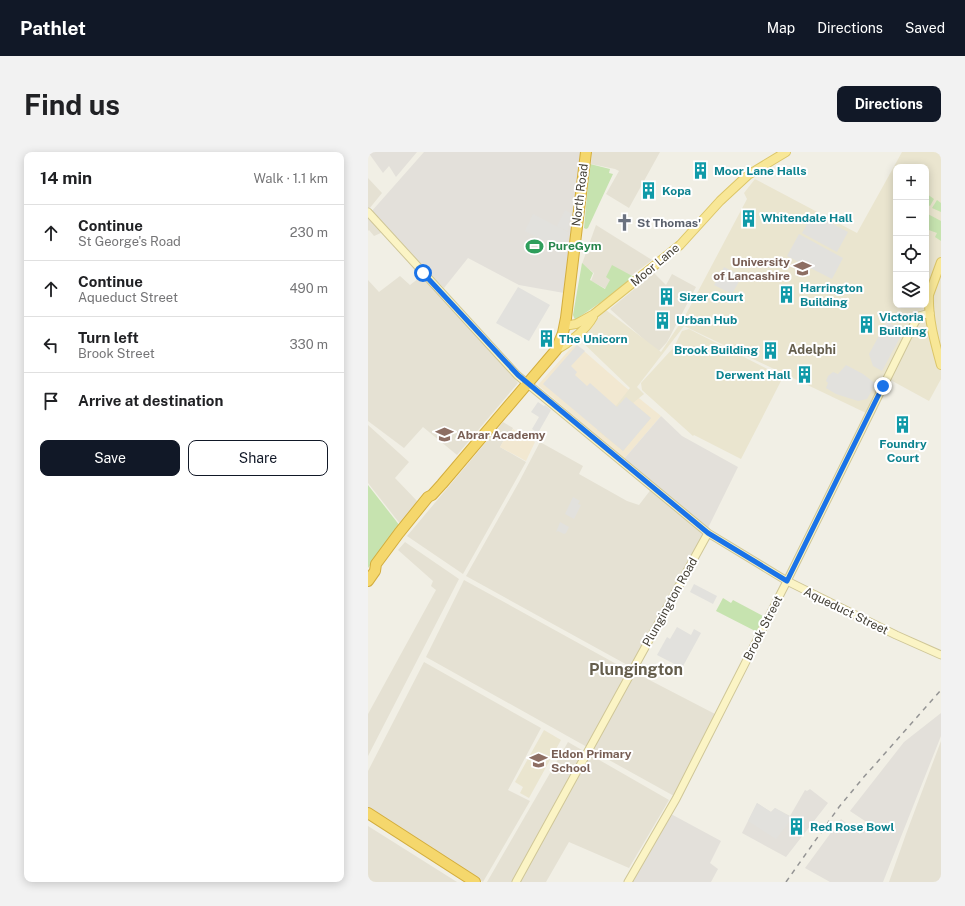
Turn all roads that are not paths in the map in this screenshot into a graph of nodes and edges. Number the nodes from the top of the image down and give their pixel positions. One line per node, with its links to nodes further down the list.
1 (586, 152): 8 (highway, North Road)
2 (786, 152): 6 (main road, Moor Lane)
3 (368, 212): 11 (street, Aqueduct Street)
4 (941, 262): 5 (main road)
5 (930, 313): 10 (main road); 14 (street, Brook Street)
6 (594, 314): 7 (main road, Moor Lane); 8 (main road, Moor Lane)
7 (586, 326): 8 (main road); 9 (main road, Moor Lane)
8 (564, 330): 9 (highway, Moor Lane)
9 (556, 350): 11 (highway, Moor Lane)
10 (941, 365)
11 (528, 383): 12 (street, Aqueduct Street); 13 (highway, Moor Lane)
12 (708, 533): 14 (street, Aqueduct Street); 20 (street, Plungington Road)
13 (368, 581)
14 (787, 581): 15 (street, Aqueduct Street); 21 (street, Brook Street)
15 (941, 655)
16 (368, 813): 19 (highway)
17 (368, 819): 18 (highway)
18 (467, 882)
19 (476, 882)
20 (516, 882)
21 (628, 882)

